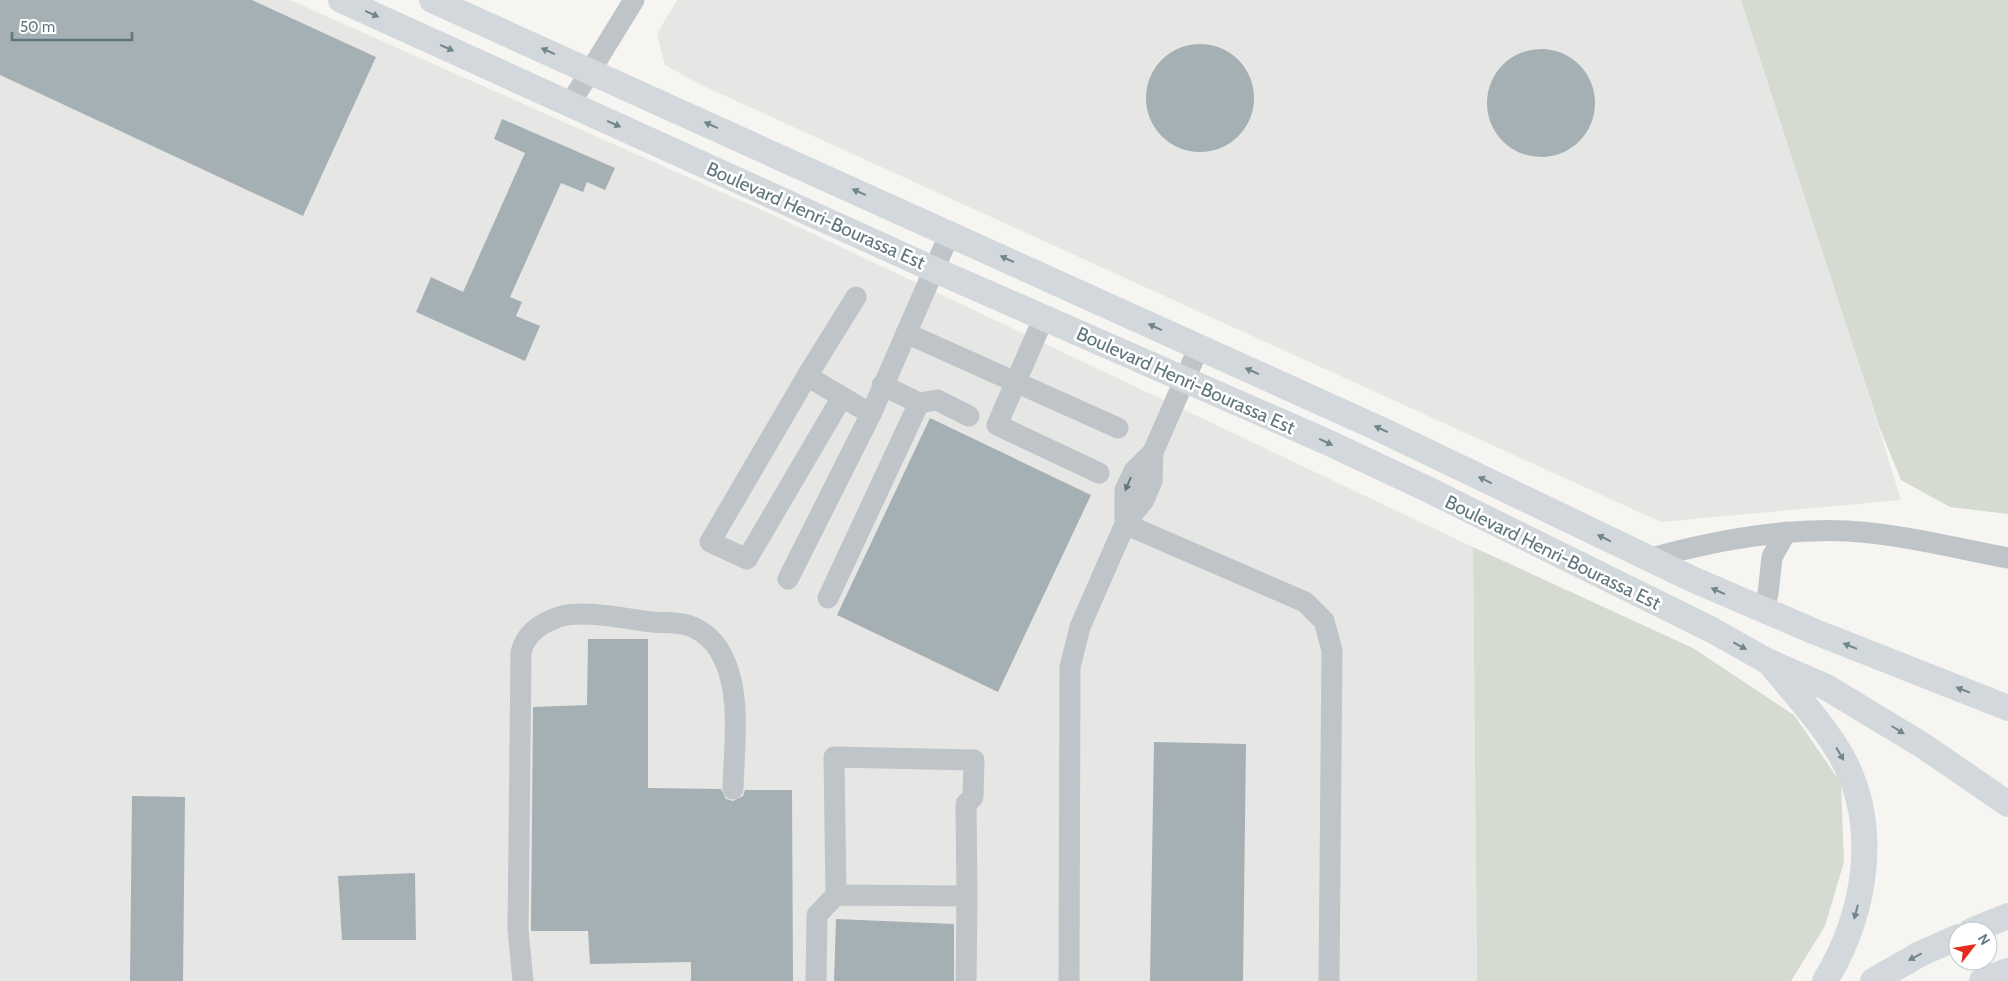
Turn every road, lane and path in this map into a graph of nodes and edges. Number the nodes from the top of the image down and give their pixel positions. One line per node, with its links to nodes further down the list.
1 (341, 0): 5 (main road, Boulevard Henri-Bourassa Est, one-way to 5)
2 (432, 0): 4 (main road, Boulevard Henri-Bourassa Est, one-way to 2)
3 (634, 0): 4 (street)
4 (592, 71): 5 (street); 6 (main road, Boulevard Henri-Bourassa Est, one-way to 4)
5 (570, 104): 7 (main road, Boulevard Henri-Bourassa Est, one-way to 7)
6 (950, 233): 7 (street); 11 (main road, Boulevard Henri-Bourassa Est, one-way to 6)
7 (936, 270): 9 (main road, Boulevard Henri-Bourassa Est); 10 (street)
8 (856, 297): 12 (street)
9 (1044, 317): 13 (main road, Boulevard Henri-Bourassa Est); 14 (street)
10 (906, 333): 14 (street); 15 (street)
11 (1199, 347): 13 (street); 25 (main road, Boulevard Henri-Bourassa Est, one-way to 11)
12 (807, 376): 16 (street); 16 (street)
13 (1185, 379): 22 (street); 29 (main road, Boulevard Henri-Bourassa Est, one-way to 29)
14 (1016, 383): 20 (street); 21 (street)
15 (882, 385): 17 (street); 18 (street)
16 (842, 397): 18 (street)
17 (919, 403): 19 (street); 27 (street)
18 (871, 414): 26 (street)
19 (969, 416)
20 (1118, 428)
21 (1099, 473)
22 (1125, 524): 43 (street); 44 (street)
23 (1786, 532): 24 (street); 25 (street); 28 (street)
24 (2008, 558)
25 (1648, 559): 28 (main road, Boulevard Henri-Bourassa Est, one-way to 25)
26 (788, 579)
27 (828, 598)
28 (1763, 610): 29 (main road); 31 (main road, Boulevard Henri-Bourassa Est, one-way to 28)
29 (1712, 630): 30 (main road, Boulevard Henri-Bourassa Est, one-way to 30)
30 (1768, 661): 33 (main road, Boulevard Henri-Bourassa Est, one-way to 33); 45 (main road, one-way to 45)
31 (2008, 708)
32 (733, 789): 40 (street)
33 (2008, 804)
34 (836, 895): 35 (street); 35 (street); 41 (street)
35 (967, 896): 42 (street)
36 (2008, 916): 37 (main road)
37 (1996, 921)
38 (1948, 942): 46 (main road, one-way to 46)
39 (2008, 971): 47 (main road)
40 (523, 981)
41 (816, 981)
42 (966, 981)
43 (1069, 981)
44 (1329, 981)
45 (1825, 981)
46 (1873, 981)
47 (1982, 981)

